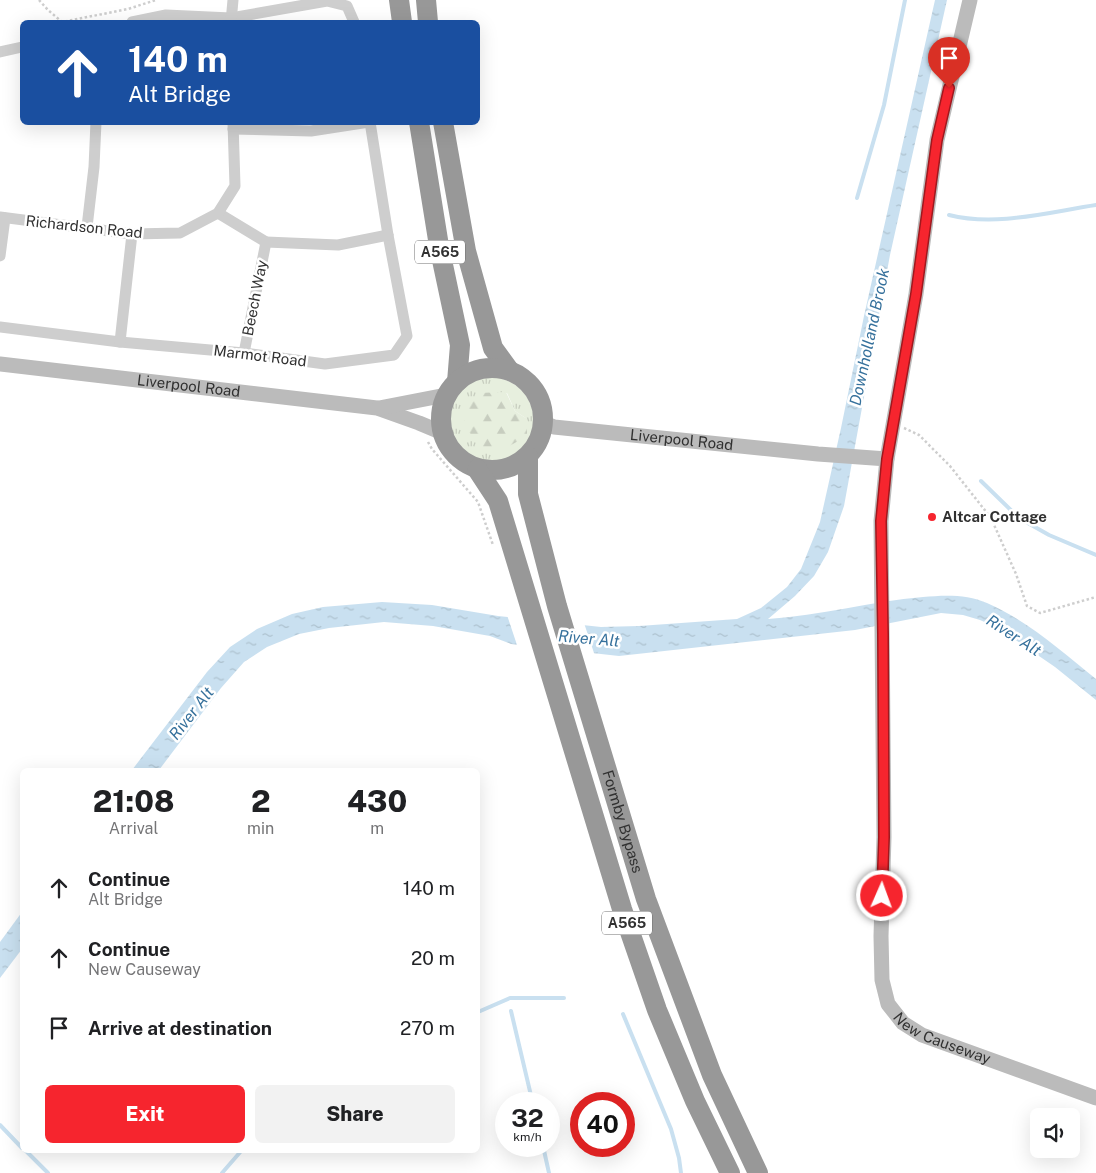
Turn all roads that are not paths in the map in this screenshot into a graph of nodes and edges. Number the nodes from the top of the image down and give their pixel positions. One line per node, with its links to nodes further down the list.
1 (232, 0): 6 (street)
2 (399, 0): 8 (highway)
3 (426, 0): 9 (highway)
4 (970, 0): 35 (street)
5 (142, 20): 6 (street)
6 (231, 20): 7 (street)
7 (353, 20)
8 (402, 20)
9 (428, 20)
10 (20, 47): 11 (street)
11 (0, 52)
12 (96, 125): 20 (street)
13 (348, 125): 17 (street)
14 (370, 125): 22 (street, Marmot Road)
15 (419, 125): 30 (highway, A565)
16 (444, 125): 29 (highway, A565)
17 (233, 126): 18 (street)
18 (218, 213): 21 (street, Richardson Road); 23 (street, Beech Way)
19 (2, 217): 20 (street, Richardson Road); 24 (street)
20 (87, 227): 21 (street, Richardson Road)
21 (132, 234): 26 (street)
22 (388, 235): 23 (street, Beech Way); 27 (street, Marmot Road)
23 (266, 242): 27 (street, Beech Way)
24 (0, 256)
25 (0, 327): 26 (street, Marmot Road)
26 (120, 342): 27 (street, Marmot Road)
27 (244, 353)
28 (0, 364): 31 (street, Liverpool Road)
29 (509, 370): 30 (highway); 32 (highway, A565)
30 (452, 389): 31 (street, Liverpool Road); 33 (highway, A565)
31 (377, 408): 33 (street, Liverpool Road)
32 (544, 423): 34 (highway); 35 (street, Liverpool Road)
33 (443, 434): 36 (highway, A565)
34 (528, 456): 36 (highway); 39 (highway, Formby Bypass / A565)
35 (887, 459): 37 (street, New Causeway)
36 (477, 469): 38 (highway, Formby Bypass / A565)
37 (1096, 1098)
38 (730, 1173)
39 (758, 1173)

